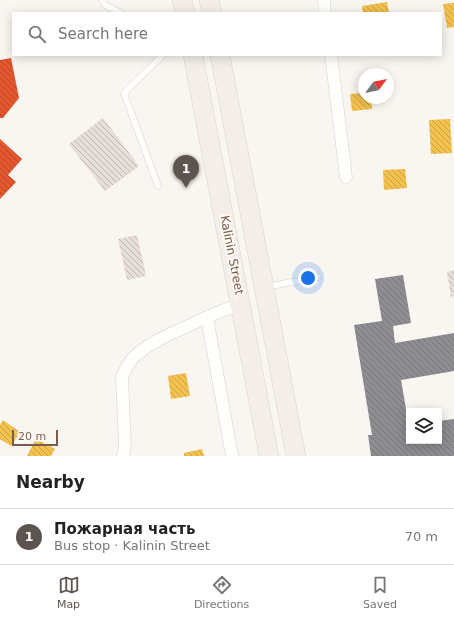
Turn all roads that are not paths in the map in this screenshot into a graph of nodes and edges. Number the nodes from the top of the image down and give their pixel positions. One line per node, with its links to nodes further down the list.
1 (102, 0): 5 (lane)
2 (182, 0): 6 (main road)
3 (209, 0): 7 (main road)
4 (324, 0): 8 (street)
5 (118, 12)
6 (185, 12)
7 (212, 12)
8 (325, 12)
9 (162, 56): 16 (lane)
10 (193, 56): 14 (main road, Kalinin Street)
11 (220, 56): 13 (main road, Kalinin Street)
12 (331, 56): 15 (street)
13 (236, 141): 14 (main road); 18 (main road, Kalinin Street)
14 (210, 145): 19 (main road, Kalinin Street)
15 (346, 177)
16 (158, 186)
17 (318, 277): 18 (lane)
18 (264, 287): 24 (main road, Kalinin Street)
19 (241, 305): 20 (street); 23 (main road, Kalinin Street)
20 (207, 318): 21 (street); 22 (street)
21 (123, 456)
22 (232, 456)
23 (270, 456)
24 (296, 456)

